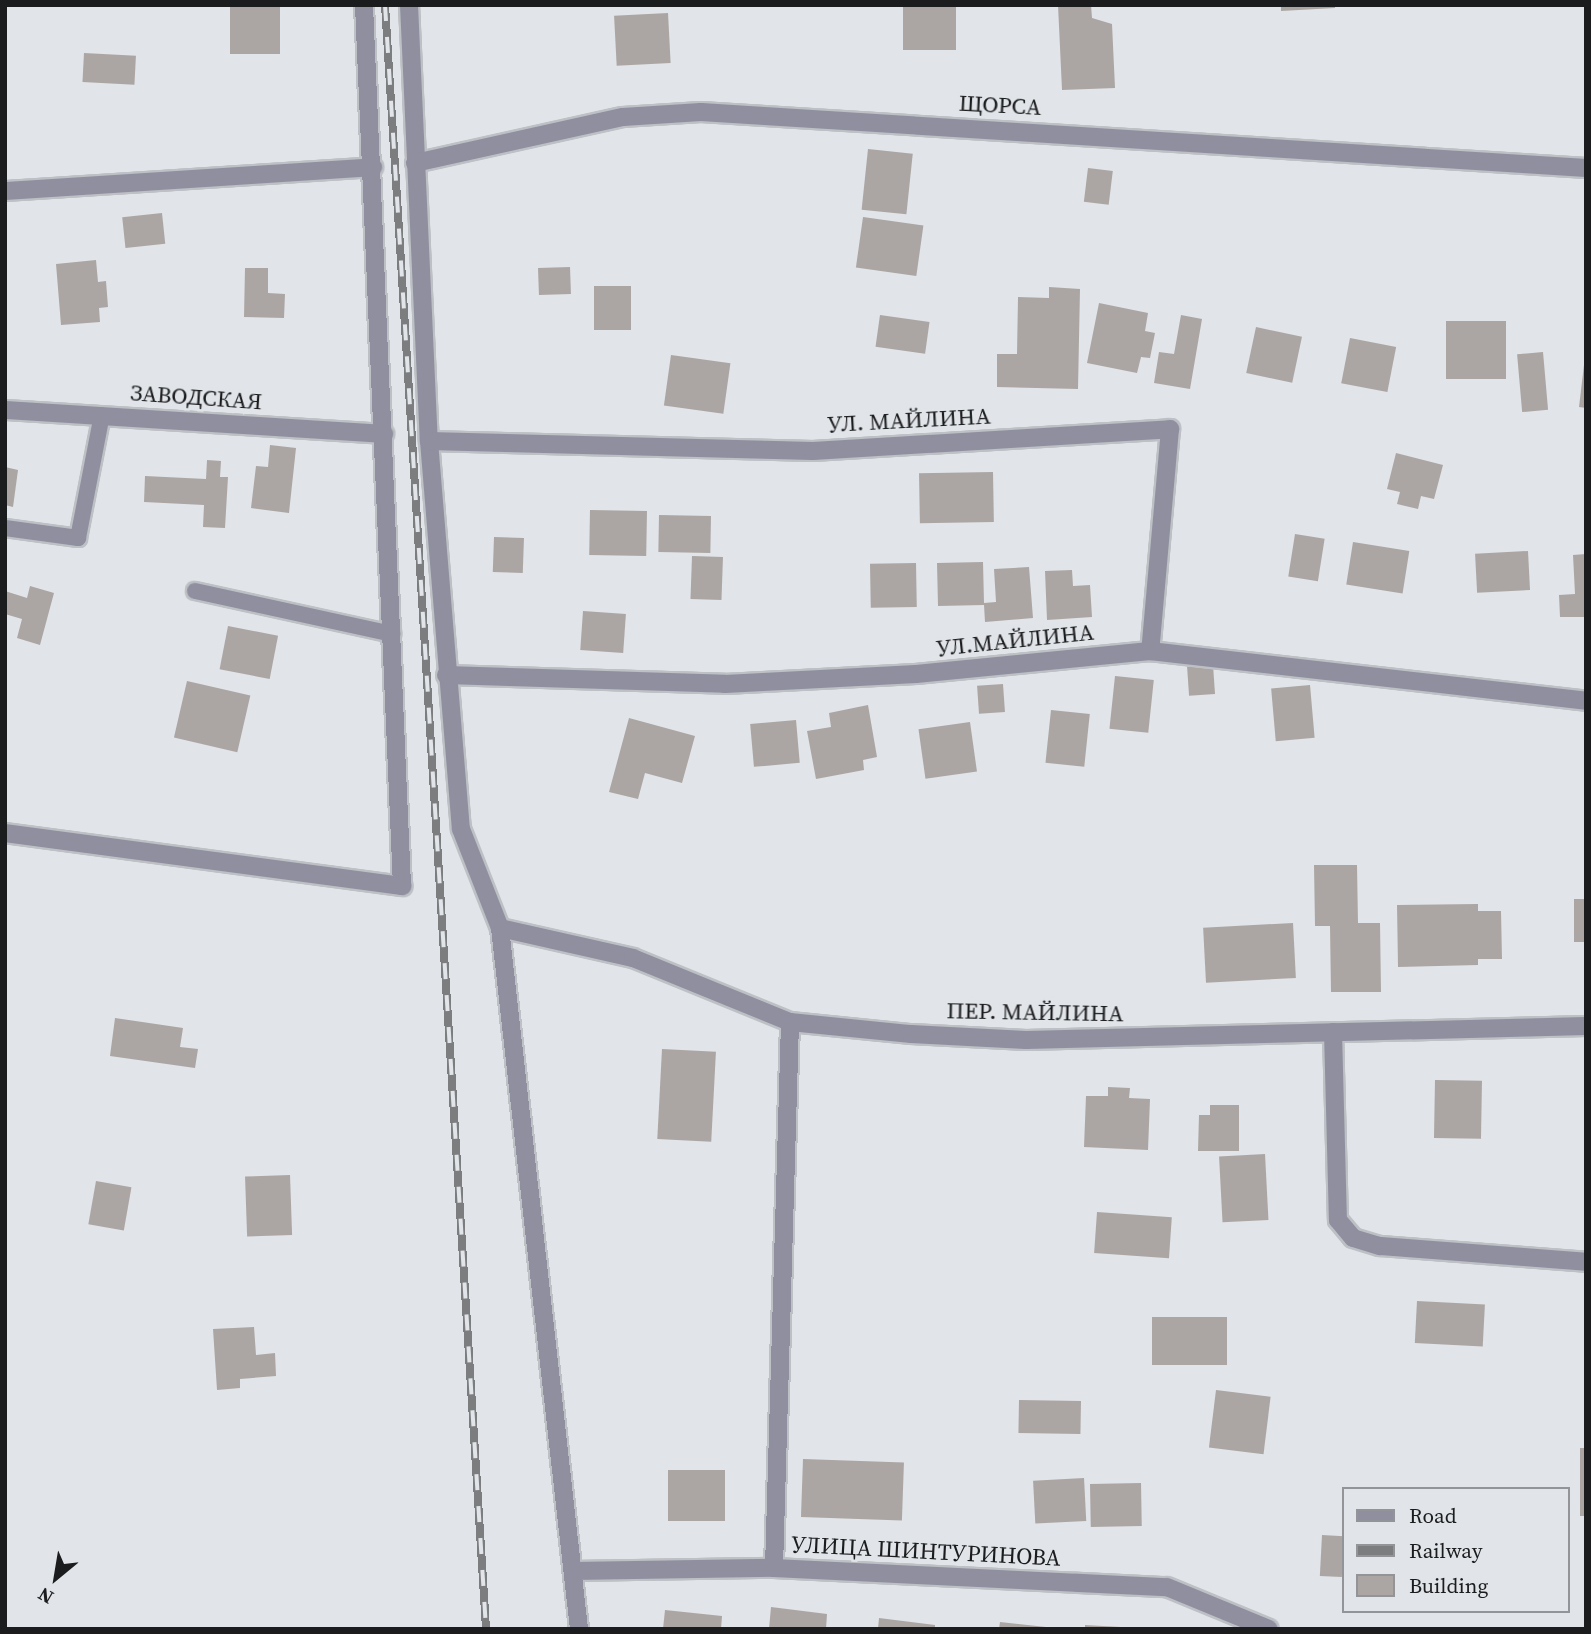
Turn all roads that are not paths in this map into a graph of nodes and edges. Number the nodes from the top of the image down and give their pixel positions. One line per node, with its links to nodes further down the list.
1 (364, 5): 4 (street)
2 (409, 5): 3 (street)
3 (415, 163): 5 (street, ЩОРСА); 10 (street)
4 (373, 166): 6 (street); 9 (street)
5 (1586, 168)
6 (5, 191)
7 (5, 410): 8 (street, ЗАВОДСКАЯ)
8 (102, 415): 9 (street, ЗАВОДСКАЯ); 11 (lane)
9 (384, 434): 13 (street)
10 (429, 441): 14 (street, УЛ. МАЙЛИНА); 15 (street)
11 (5, 528)
12 (195, 591): 13 (lane)
13 (392, 634): 17 (street)
14 (1150, 651): 15 (street, УЛ.МАЙЛИНА); 16 (street, УЛ.МАЙЛИНА)
15 (446, 674): 18 (street)
16 (1586, 701)
17 (5, 833)
18 (500, 928): 19 (street, ПЕР. МАЙЛИНА); 24 (street)
19 (790, 1022): 21 (street, ПЕР. МАЙЛИНА); 23 (street)
20 (1586, 1026): 21 (street, ПЕР. МАЙЛИНА)
21 (1334, 1032): 22 (street)
22 (1586, 1262)
23 (774, 1568): 24 (street, УЛИЦА ШИНТУРИНОВА); 26 (street, УЛИЦА ШИНТУРИНОВА)
24 (573, 1571): 25 (street)
25 (579, 1629)
26 (1269, 1629)

